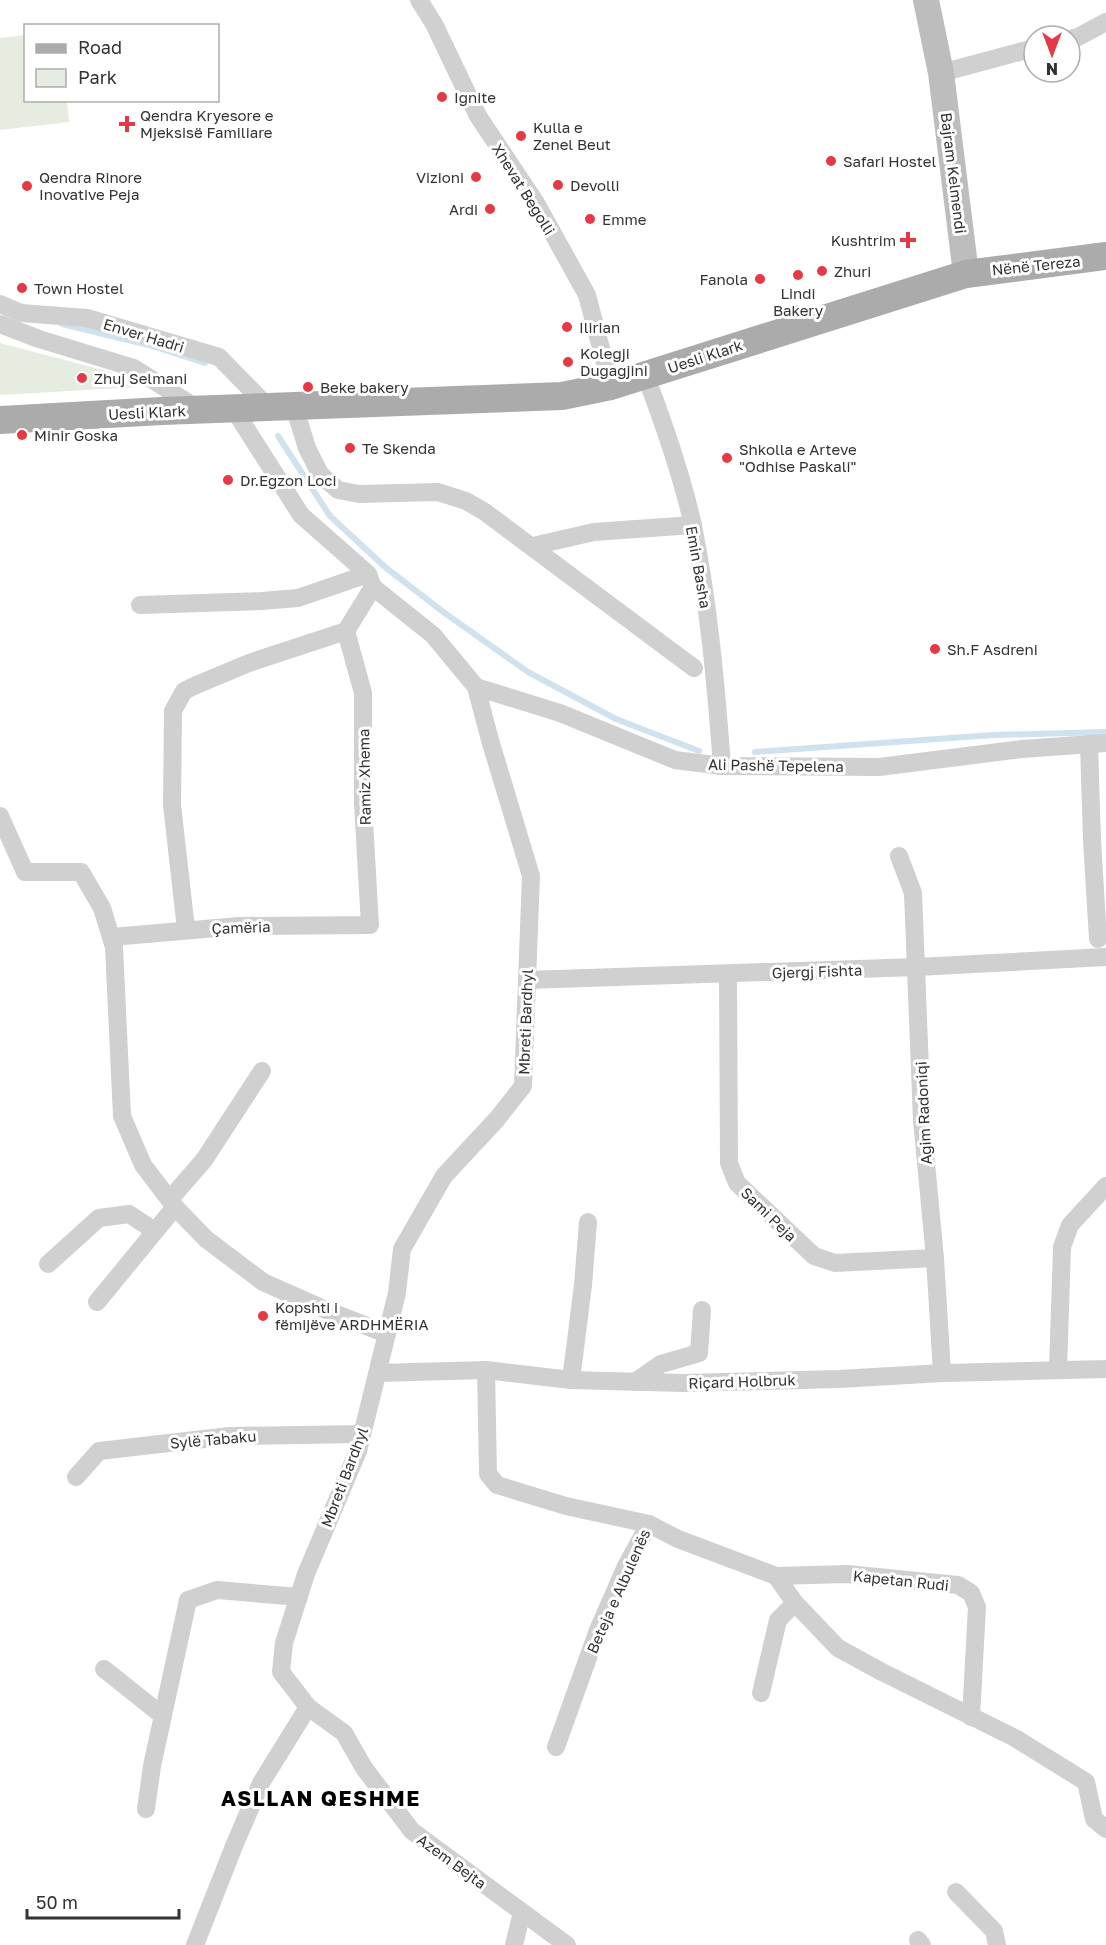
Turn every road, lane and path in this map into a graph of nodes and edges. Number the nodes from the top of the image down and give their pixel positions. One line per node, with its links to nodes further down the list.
1 (418, 0): 12 (street, Xhevat Begolli)
2 (926, 0): 6 (street, Bajram Kelmendi)
3 (1106, 22): 4 (street)
4 (1082, 35)
5 (1022, 51): 6 (street)
6 (941, 73): 8 (street, Bajram Kelmendi)
7 (1106, 256): 8 (main road, Nënë Tereza)
8 (966, 274): 11 (main road, Uesli Klark)
9 (0, 303): 13 (street, Enver Hadri)
10 (0, 324): 15 (street)
11 (645, 374): 12 (main road, Uesli Klark); 17 (street, Emin Basha)
12 (611, 386): 13 (main road, Uesli Klark)
13 (281, 407): 14 (main road, Uesli Klark); 22 (street)
14 (233, 408): 15 (main road, Uesli Klark); 19 (street, Mbreti Bardhyl)
15 (199, 410): 16 (main road, Uesli Klark)
16 (0, 420)
17 (693, 525): 18 (street); 25 (street, Emin Basha)
18 (537, 544)
19 (370, 581): 20 (street); 21 (street); 23 (street, Mbreti Bardhyl)
20 (140, 605)
21 (346, 631): 28 (street, Ramiz Xhema); 29 (street)
22 (694, 668)
23 (476, 687): 25 (street, Ali Pashë Tepelena); 35 (street, Mbreti Bardhyl)
24 (1097, 744): 25 (street, Ali Pashë Tepelena); 31 (street, Ali Pashë Tepelena)
25 (722, 766)
26 (0, 816): 30 (street)
27 (899, 856): 33 (street, Agim Radoniqi)
28 (370, 925): 29 (street, Çamëria)
29 (186, 929): 30 (street, Çamëria)
30 (112, 937): 38 (street)
31 (1098, 939)
32 (1106, 957): 33 (street, Gjergj Fishta)
33 (917, 967): 34 (street, Gjergj Fishta); 41 (street, Agim Radoniqi)
34 (728, 974): 35 (street, Gjergj Fishta); 41 (street, Sami Peja)
35 (527, 980): 45 (street, Mbreti Bardhyl)
36 (262, 1071): 38 (street)
37 (1106, 1186): 47 (street)
38 (172, 1203): 40 (street); 45 (street)
39 (588, 1222): 51 (street)
40 (155, 1231): 42 (street); 43 (street)
41 (935, 1258): 50 (street, Agim Radoniqi)
42 (48, 1264)
43 (97, 1302)
44 (702, 1310): 52 (street)
45 (387, 1334): 49 (street, Mbreti Bardhyl)
46 (1106, 1369): 47 (street, Riçard Holbruk)
47 (1058, 1370): 50 (street, Riçard Holbruk)
48 (486, 1371): 49 (street, Riçard Holbruk); 51 (street, Riçard Holbruk); 55 (street, Beteja e Albulenës)
49 (378, 1372): 53 (street, Mbreti Bardhyl)
50 (942, 1372): 52 (street, Riçard Holbruk)
51 (571, 1380): 52 (street, Riçard Holbruk)
52 (635, 1382)
53 (362, 1434): 54 (street, Sylë Tabaku); 57 (street, Mbreti Bardhyl)
54 (76, 1477)
55 (650, 1524): 56 (street, Kapetan Rudi); 64 (street, Beteja e Albulenës)
56 (776, 1576): 58 (street); 63 (street, Kapetan Rudi)
57 (299, 1597): 61 (street, Mbreti Bardhyl); 62 (street)
58 (795, 1603): 60 (street); 63 (street)
59 (104, 1669): 62 (street)
60 (761, 1693)
61 (308, 1707): 68 (street, Azem Bejta); 69 (street)
62 (163, 1716): 65 (street)
63 (971, 1717): 66 (street)
64 (556, 1747)
65 (146, 1809)
66 (1106, 1829)
67 (956, 1892): 72 (street)
68 (522, 1912): 70 (street); 71 (street, Azem Bejta)
69 (195, 1945)
70 (514, 1945)
71 (567, 1945)
72 (997, 1945)

